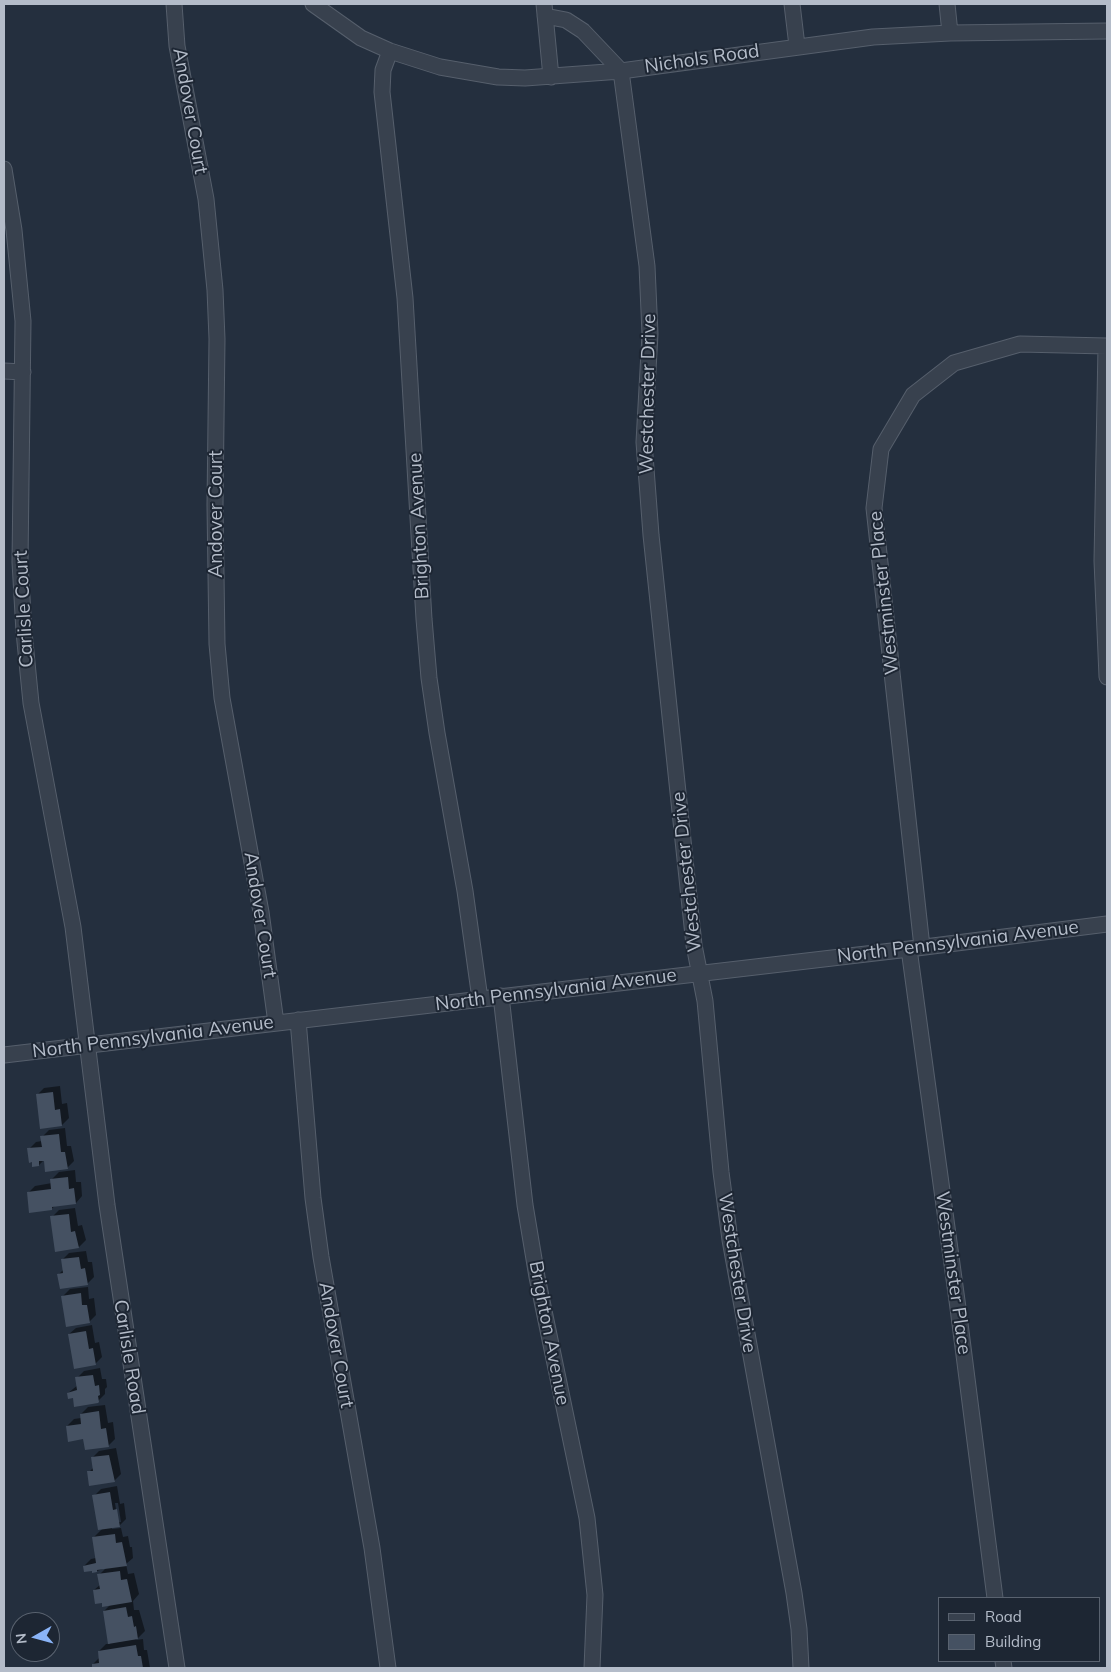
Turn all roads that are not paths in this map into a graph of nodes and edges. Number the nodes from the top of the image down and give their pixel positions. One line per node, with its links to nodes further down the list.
1 (174, 4): 23 (street, Andover Court)
2 (313, 4): 9 (street, Nichols Road)
3 (792, 4): 8 (street)
4 (947, 4): 7 (street)
5 (545, 10): 10 (street); 11 (street)
6 (1107, 31): 7 (street, Nichols Road)
7 (950, 33): 8 (street, Nichols Road)
8 (797, 46): 10 (street, Nichols Road)
9 (390, 51): 11 (street, Nichols Road); 21 (street, Brighton Avenue)
10 (621, 70): 11 (street, Nichols Road); 19 (street, Westchester Drive)
11 (551, 77)
12 (4, 169): 15 (street, Carlisle Court)
13 (1107, 346): 16 (street); 18 (street, Westminster Place)
14 (4, 371): 15 (street)
15 (23, 372): 24 (street, Carlisle Court)
16 (1107, 677)
17 (1107, 924): 18 (street, North Pennsylvania Avenue)
18 (915, 948): 19 (street, North Pennsylvania Avenue); 26 (street, Westminster Place)
19 (700, 974): 20 (street, North Pennsylvania Avenue); 30 (street, Westchester Drive)
20 (501, 996): 21 (street, North Pennsylvania Avenue); 29 (street, Brighton Avenue)
21 (480, 999): 22 (street, North Pennsylvania Avenue)
22 (298, 1020): 23 (street, North Pennsylvania Avenue); 28 (street, Andover Court)
23 (276, 1023): 24 (street, North Pennsylvania Avenue)
24 (87, 1045): 25 (street, North Pennsylvania Avenue); 27 (street, Carlisle Road)
25 (4, 1055)
26 (995, 1597)
27 (177, 1668)
28 (388, 1668)
29 (592, 1668)
30 (801, 1668)

